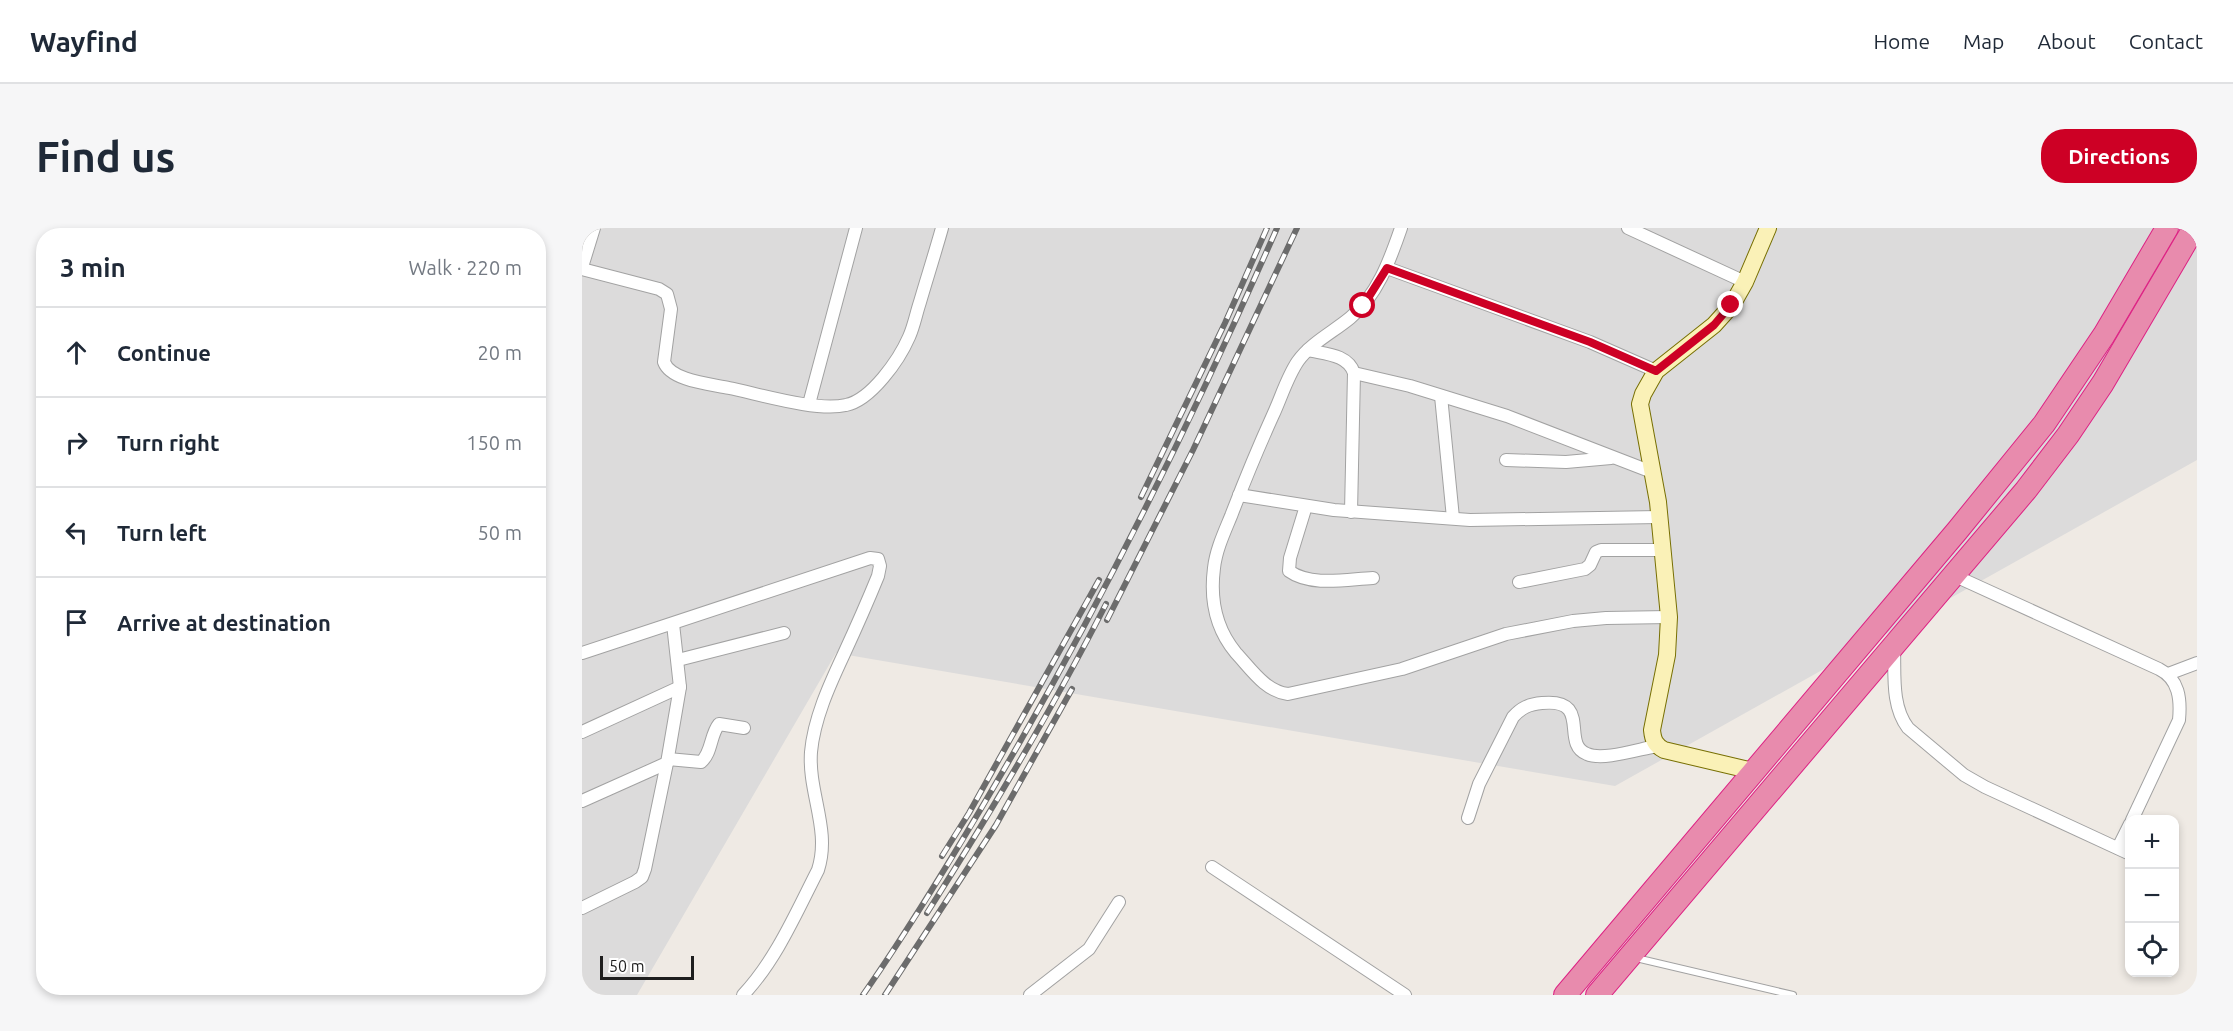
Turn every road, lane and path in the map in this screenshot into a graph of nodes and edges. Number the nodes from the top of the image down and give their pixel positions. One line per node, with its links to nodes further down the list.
1 (594, 228): 9 (street)
2 (856, 228): 16 (street)
3 (942, 228): 16 (street)
4 (1401, 228): 10 (street)
5 (1628, 228): 11 (street)
6 (1768, 228): 11 (street)
7 (2167, 228): 42 (highway)
8 (2194, 228): 26 (highway)
9 (582, 268): 16 (street)
10 (1387, 268): 12 (street); 13 (street)
11 (1745, 282): 13 (street)
12 (1308, 350): 14 (street); 20 (street)
13 (1656, 371): 19 (street)
14 (1354, 373): 15 (street); 22 (street)
15 (1442, 396): 17 (street); 23 (street)
16 (809, 404)
17 (1615, 458): 18 (street); 19 (street)
18 (1506, 460)
19 (1652, 472): 24 (street)
20 (1239, 495): 21 (street); 29 (street)
21 (1306, 506): 22 (street); 27 (street)
22 (1351, 512): 23 (street)
23 (1453, 518): 24 (street)
24 (1659, 518): 25 (street)
25 (1662, 550): 28 (street); 29 (street)
26 (1953, 575): 32 (highway); 36 (street)
27 (1373, 578)
28 (1518, 582)
29 (1669, 617): 40 (street)
30 (673, 624): 33 (street); 34 (street); 51 (street)
31 (784, 633): 34 (street)
32 (1894, 646): 46 (street); 50 (highway)
33 (582, 653)
34 (678, 660): 37 (street)
35 (2197, 663): 36 (street)
36 (2168, 674): 44 (street)
37 (680, 687): 39 (street); 41 (street)
38 (744, 728): 41 (street)
39 (582, 732)
40 (1657, 746): 42 (street); 45 (street)
41 (667, 761): 43 (street); 49 (street)
42 (1753, 771): 54 (highway)
43 (582, 801)
44 (2134, 815)
45 (1468, 818)
46 (2124, 851)
47 (1212, 867): 53 (street)
48 (1119, 902): 52 (street)
49 (582, 908)
50 (1630, 956): 55 (highway); 56 (lane)
51 (743, 995)
52 (1030, 995)
53 (1405, 995)
54 (1565, 995)
55 (1598, 995)
56 (1793, 995)

